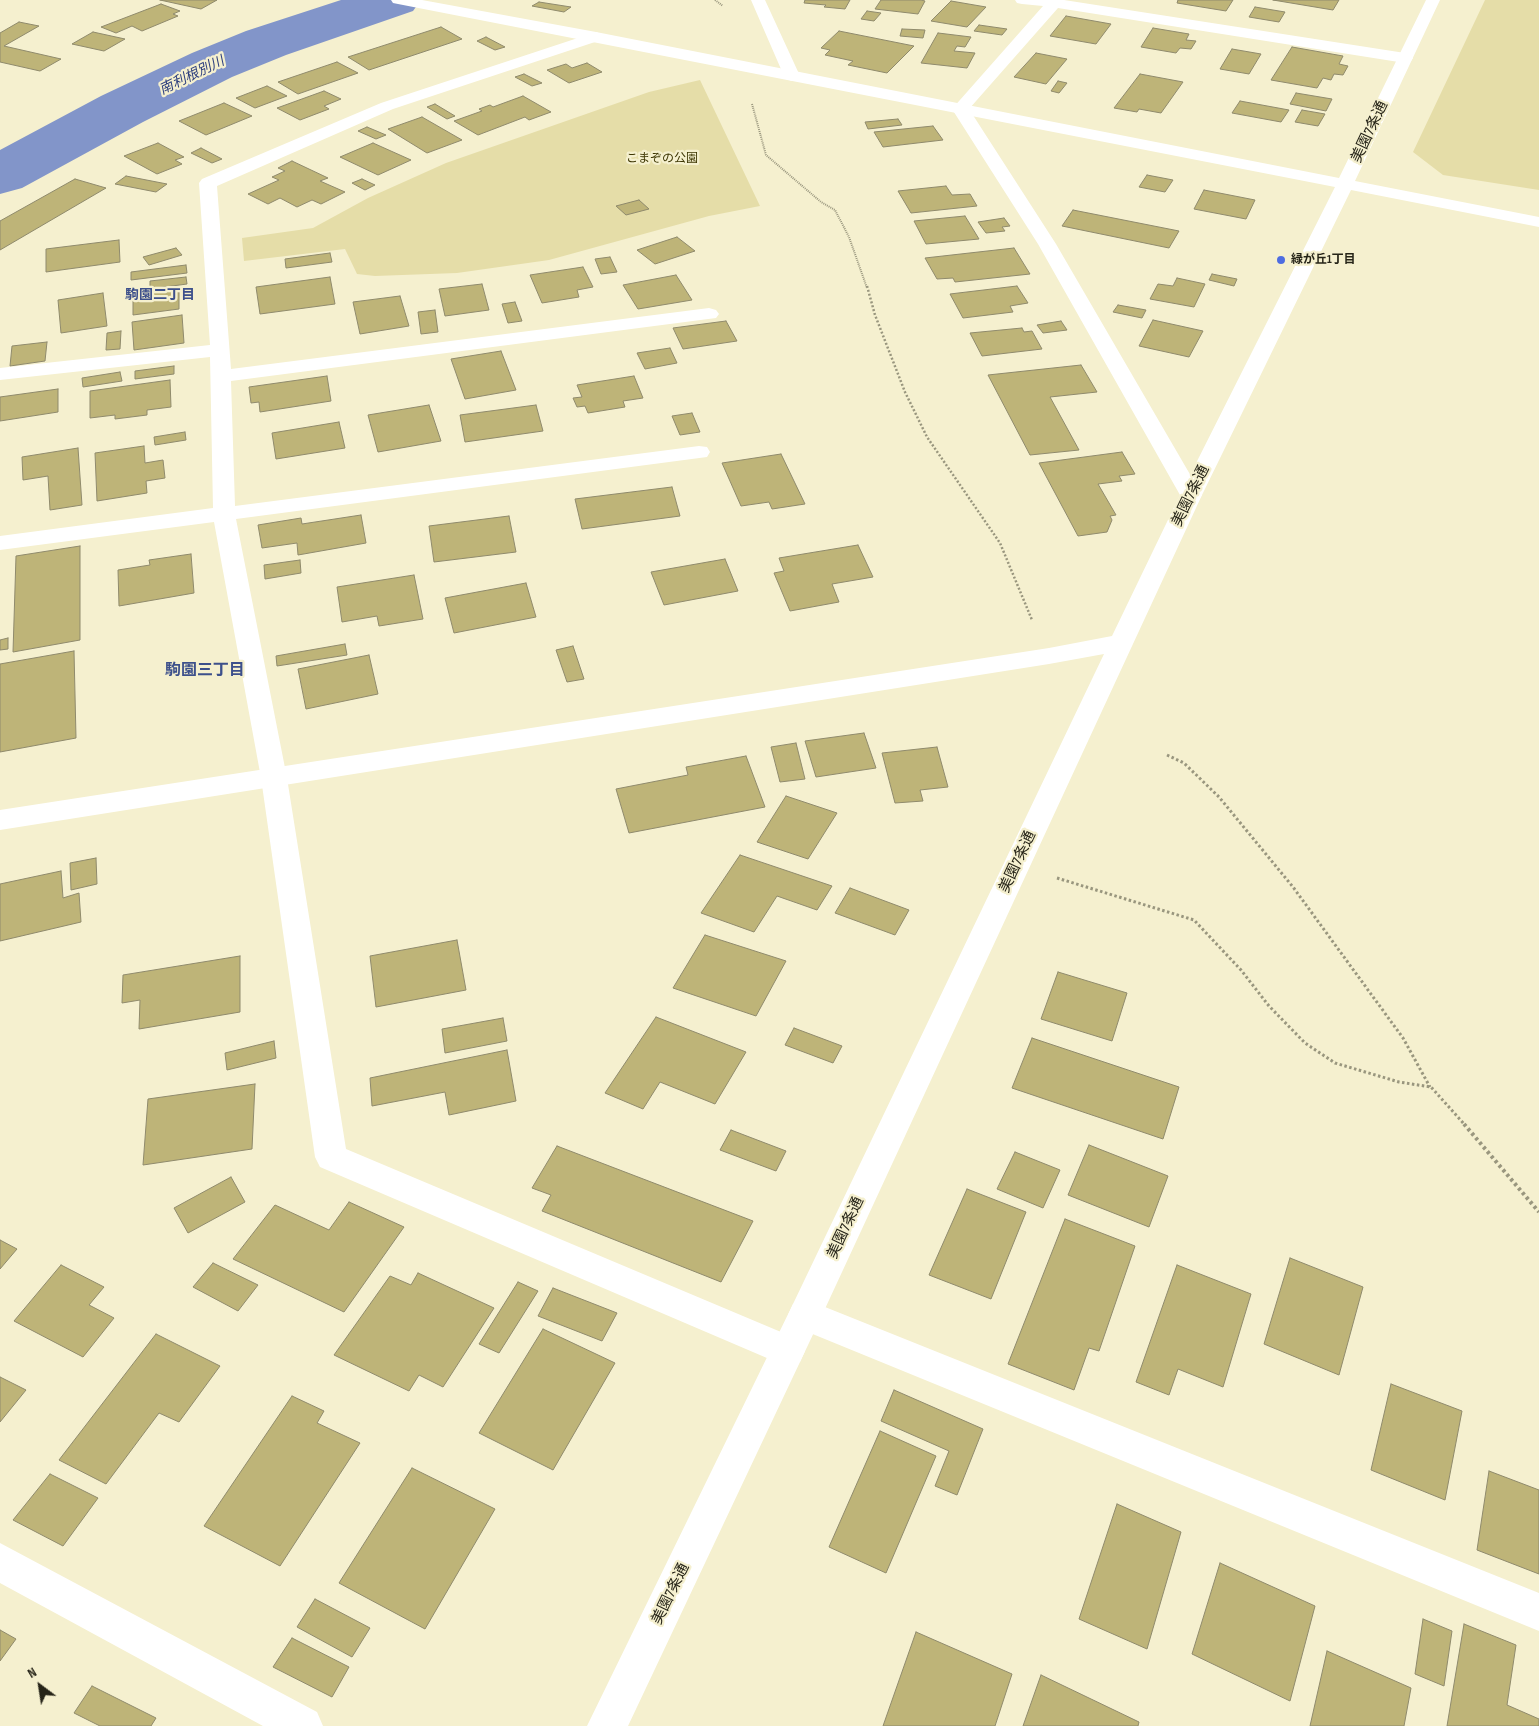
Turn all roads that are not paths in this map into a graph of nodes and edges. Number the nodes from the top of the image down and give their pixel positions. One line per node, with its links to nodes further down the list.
1 (398, 0): 6 (street)
2 (758, 0): 8 (street)
3 (1022, 0): 5 (street)
4 (1433, 0): 7 (street, 美園7条通)
5 (1056, 2): 7 (street); 9 (street)
6 (596, 36): 8 (street); 13 (street)
7 (1405, 58): 10 (street, 美園7条通)
8 (792, 76): 9 (street)
9 (960, 109): 10 (street); 17 (street)
10 (1345, 184): 11 (street); 17 (street, 美園7条通)
11 (1539, 222)
12 (709, 314): 15 (street)
13 (220, 350): 14 (street); 15 (street)
14 (0, 374)
15 (221, 376): 18 (street)
16 (699, 452): 18 (street)
17 (1192, 495): 20 (street, 美園7条通)
18 (224, 513): 19 (street); 21 (street)
19 (0, 543)
20 (1123, 642): 21 (street); 23 (street, 美園7条通)
21 (274, 778): 22 (street); 24 (street)
22 (0, 820)
23 (805, 1315): 24 (street, 美園7条通); 26 (street)
24 (788, 1351): 28 (street, 美園7条通)
25 (0, 1562): 27 (street)
26 (1539, 1612)
27 (303, 1726)
28 (607, 1726)

